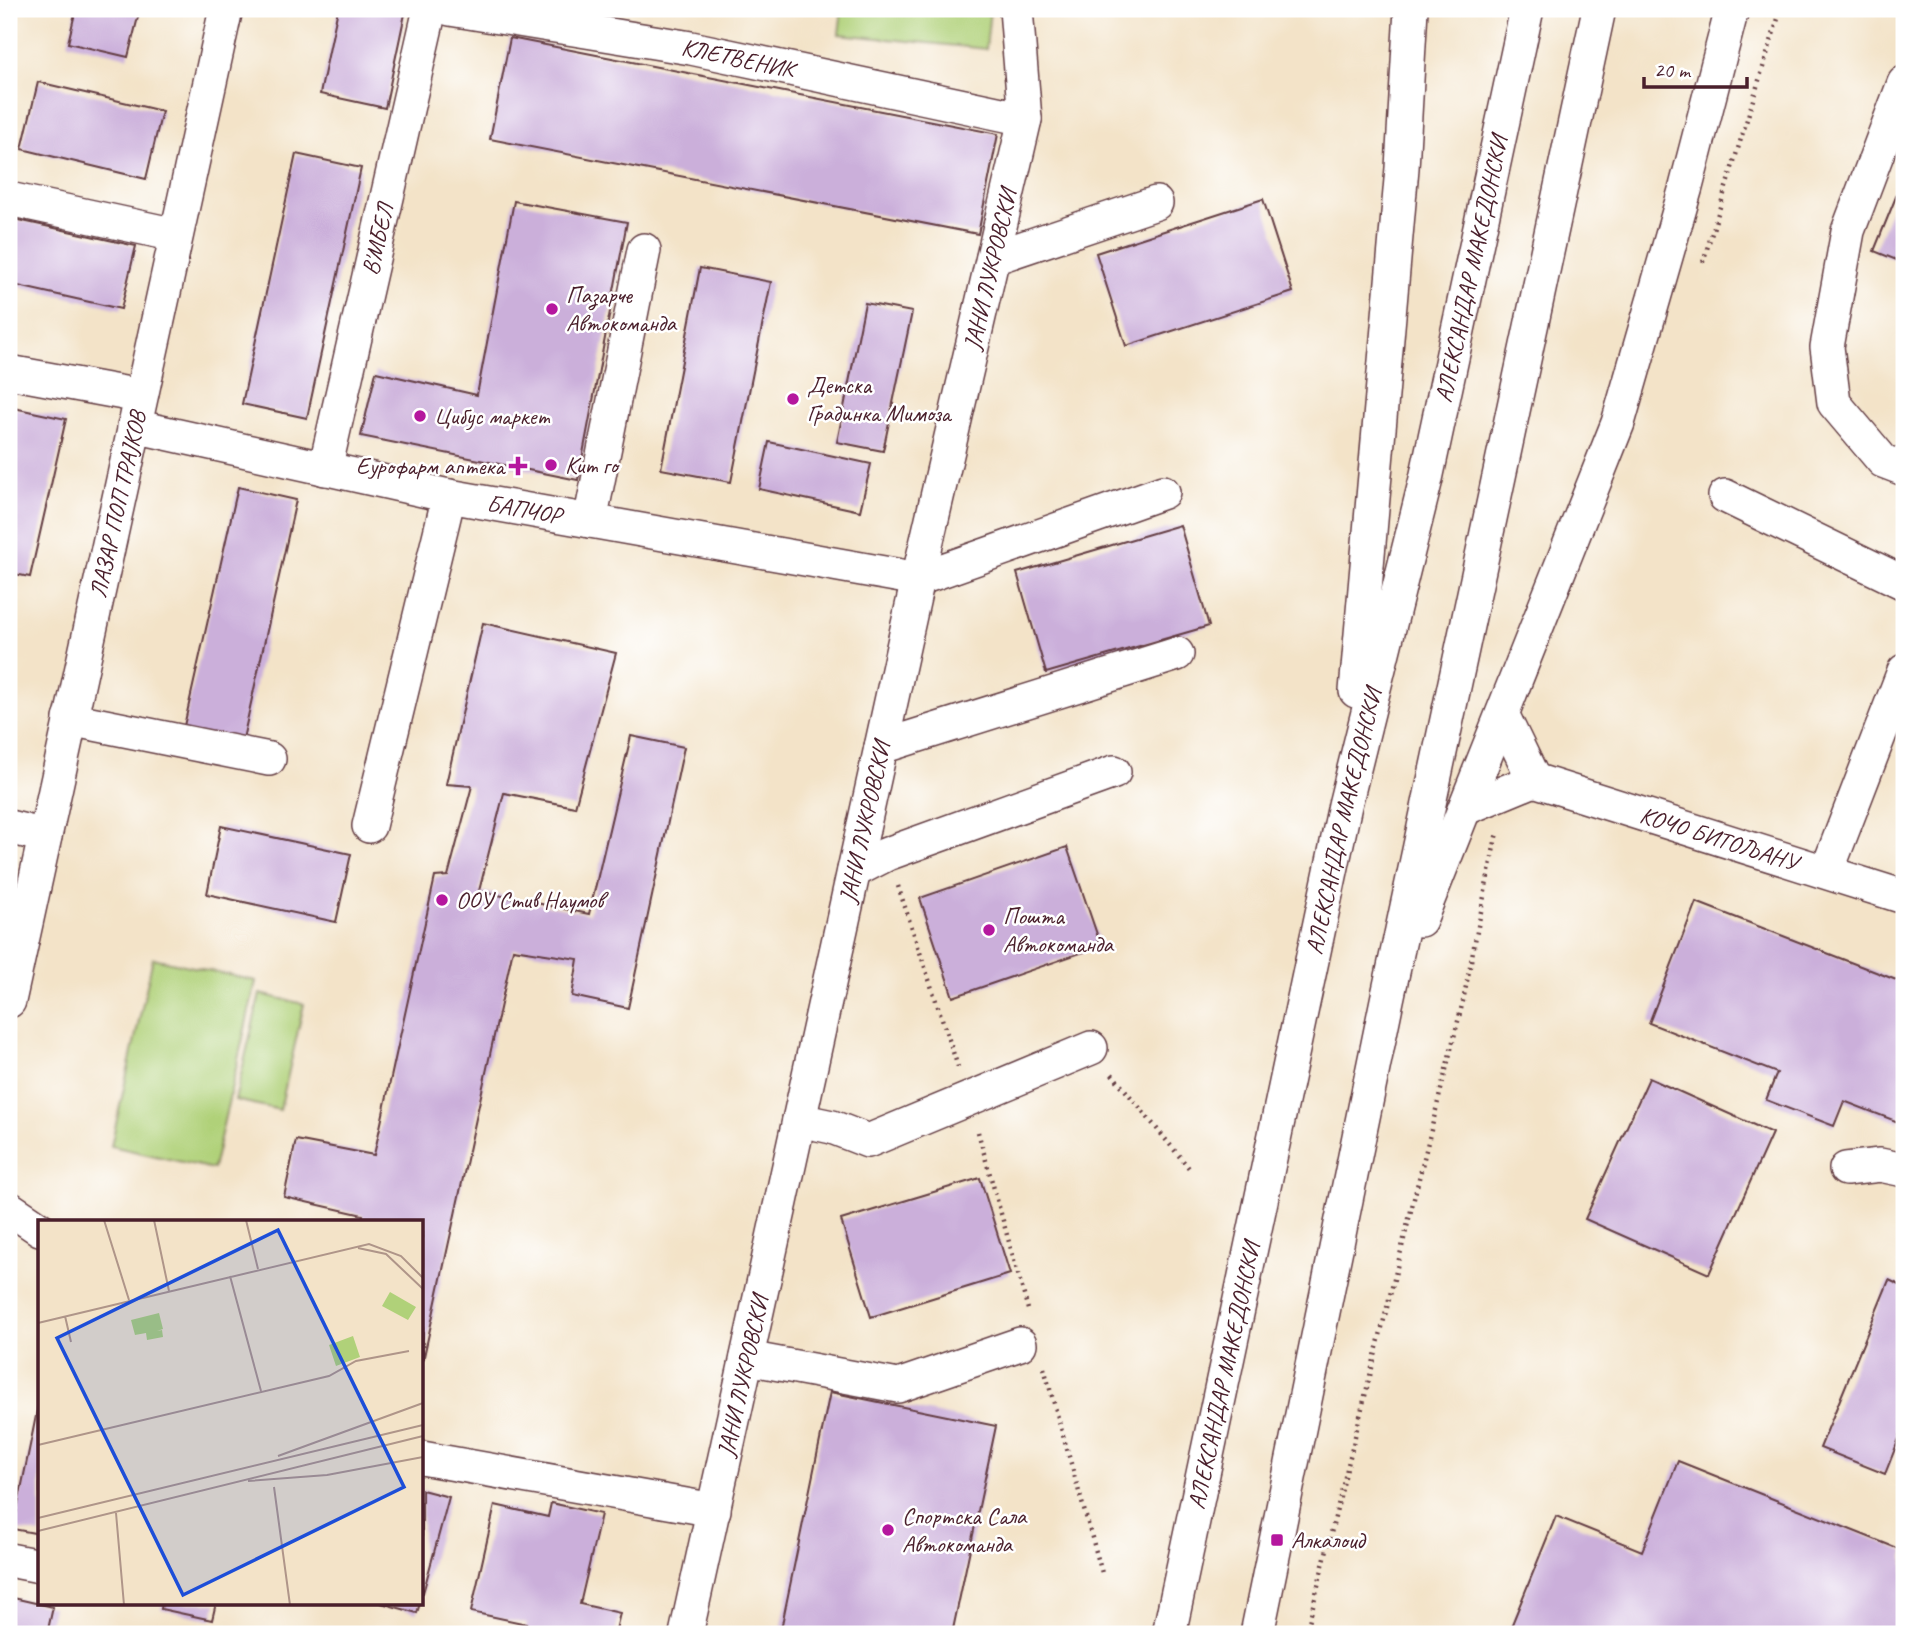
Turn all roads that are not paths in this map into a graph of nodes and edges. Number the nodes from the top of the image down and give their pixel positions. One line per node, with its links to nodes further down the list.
1 (226, 9): 13 (street, ЛАЗАР ПОП ТРАЈКОВ)
2 (430, 9): 18 (street, В'МБЕЛ)
3 (450, 9): 10 (street, КЛЕТВЕНИК)
4 (1016, 9): 10 (street, ЈАНИ ЛУКРОВСКИ)
5 (1411, 9): 34 (street)
6 (1527, 9): 34 (street, АЛЕКСАНДАР МАКЕДОНСКИ)
7 (1599, 9): 42 (street)
8 (1732, 9): 28 (street)
9 (1904, 83): 19 (street)
10 (1025, 119): 15 (street, ЈАНИ ЛУКРОВСКИ)
11 (9, 199): 13 (street)
12 (1156, 203): 15 (street)
13 (176, 235): 17 (street, ЛАЗАР ПОП ТРАЈКОВ)
14 (644, 250): 23 (street)
15 (993, 258): 24 (street, ЈАНИ ЛУКРОВСКИ)
16 (9, 372): 17 (street, БАПЧОР)
17 (137, 411): 18 (street, БАПЧОР); 29 (street, ЛАЗАР ПОП ТРАЈКОВ)
18 (325, 469): 21 (street, БАПЧОР)
19 (1904, 469)
20 (1163, 492): 24 (street)
21 (449, 496): 23 (street, БАПЧОР); 36 (street)
22 (1725, 496): 25 (street)
23 (590, 521): 24 (street, БАПЧОР)
24 (918, 579): 30 (street, ЈАНИ ЛУКРОВСКИ)
25 (1904, 583)
26 (1177, 654): 30 (street)
27 (1904, 671): 40 (street)
28 (1503, 716): 33 (street); 35 (street)
29 (70, 719): 31 (street); 38 (street, ЛАЗАР ПОП ТРАЈКОВ)
30 (881, 747): 39 (street, ЈАНИ ЛУКРОВСКИ)
31 (269, 759)
32 (1114, 772): 39 (street)
33 (1534, 780): 35 (street); 40 (street, КОЧО БИТОЉАНУ)
34 (1345, 805): 57 (street, АЛЕКСАНДАР МАКЕДОНСКИ)
35 (1465, 808): 42 (street)
36 (369, 826)
37 (9, 827): 38 (street)
38 (45, 836): 43 (street, ЛАЗАР ПОП ТРАЈКОВ)
39 (854, 871): 45 (street, ЈАНИ ЛУКРОВСКИ)
40 (1827, 872): 41 (street, КОЧО БИТОЉАНУ)
41 (1904, 897)
42 (1387, 1000): 58 (street)
43 (9, 1001)
44 (1091, 1048): 45 (street)
45 (799, 1120): 51 (street, ЈАНИ ЛУКРОВСКИ)
46 (1846, 1169): 47 (street)
47 (1904, 1170)
48 (9, 1208): 49 (street)
49 (38, 1228)
50 (1032, 1344): 51 (street)
51 (747, 1358): 53 (street, ЈАНИ ЛУКРОВСКИ)
52 (424, 1458): 53 (street)
53 (714, 1510): 56 (street, ЈАНИ ЛУКРОВСКИ)
54 (9, 1560): 55 (street)
55 (38, 1566)
56 (686, 1634)
57 (1169, 1634)
58 (1257, 1634)

